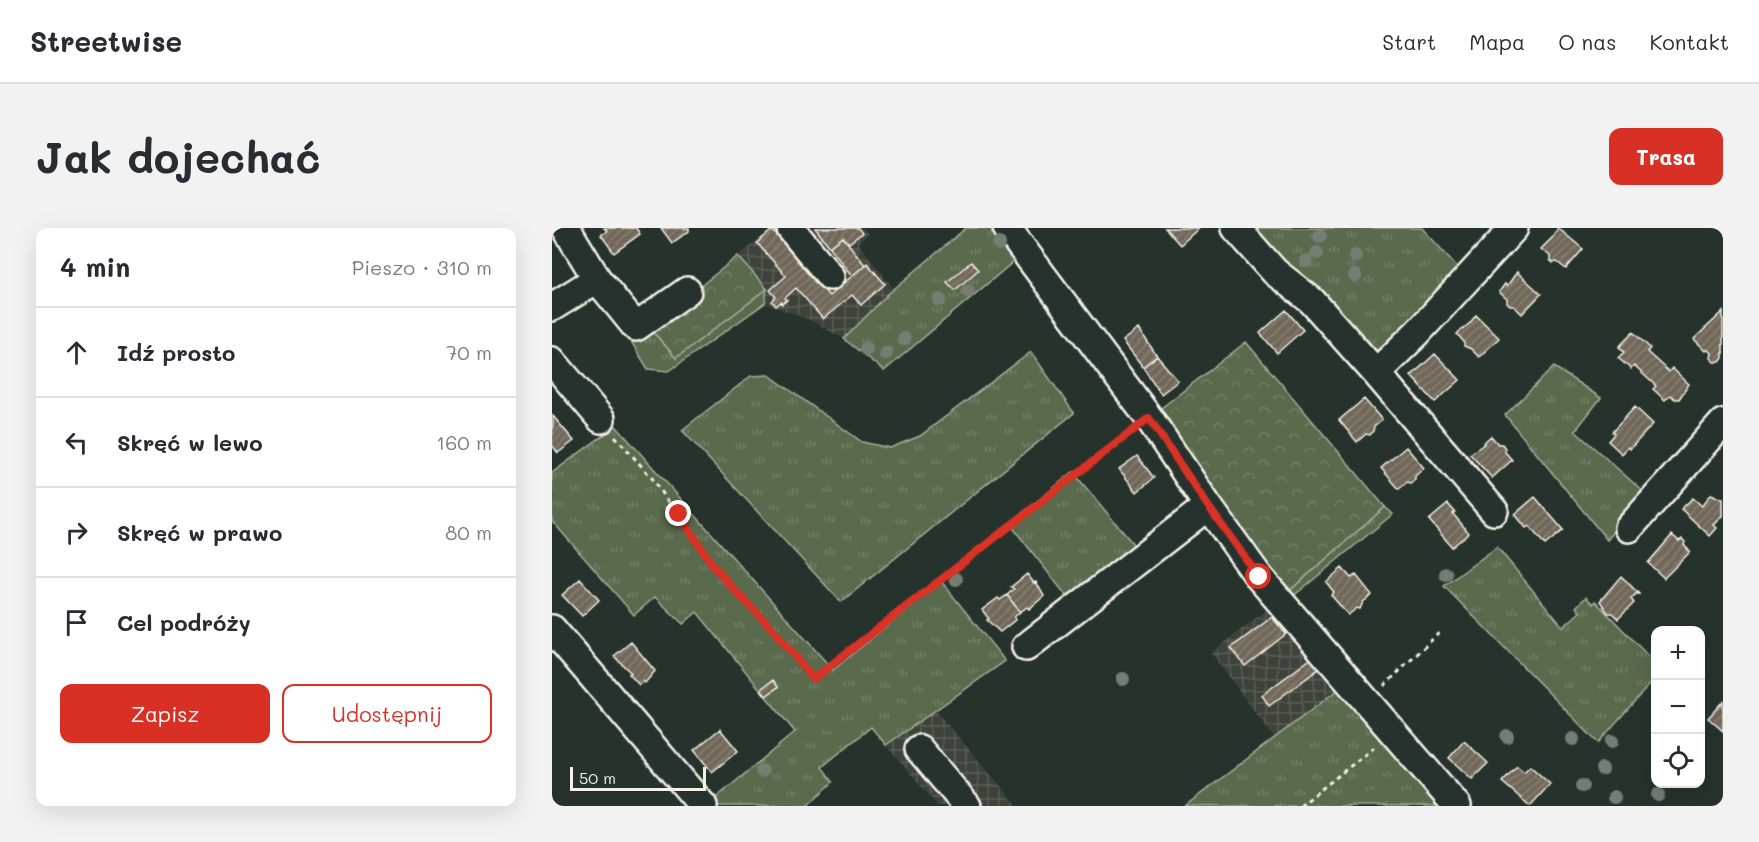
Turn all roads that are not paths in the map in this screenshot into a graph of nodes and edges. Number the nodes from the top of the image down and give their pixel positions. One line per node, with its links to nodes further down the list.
1 (566, 228): 7 (street)
2 (792, 228): 6 (street)
3 (1007, 228): 14 (street)
4 (1236, 228): 11 (street)
5 (1514, 228): 11 (street)
6 (830, 276)
7 (597, 279): 8 (street); 9 (street)
8 (687, 291)
9 (552, 307)
10 (552, 361): 12 (street)
11 (1376, 373): 15 (street)
12 (601, 419)
13 (1723, 423): 16 (street)
14 (1208, 506): 18 (street); 22 (street)
15 (1494, 511)
16 (1629, 528)
17 (552, 629): 20 (street)
18 (1026, 647)
19 (918, 749): 21 (street)
20 (703, 806)
21 (967, 806)
22 (1457, 806)

